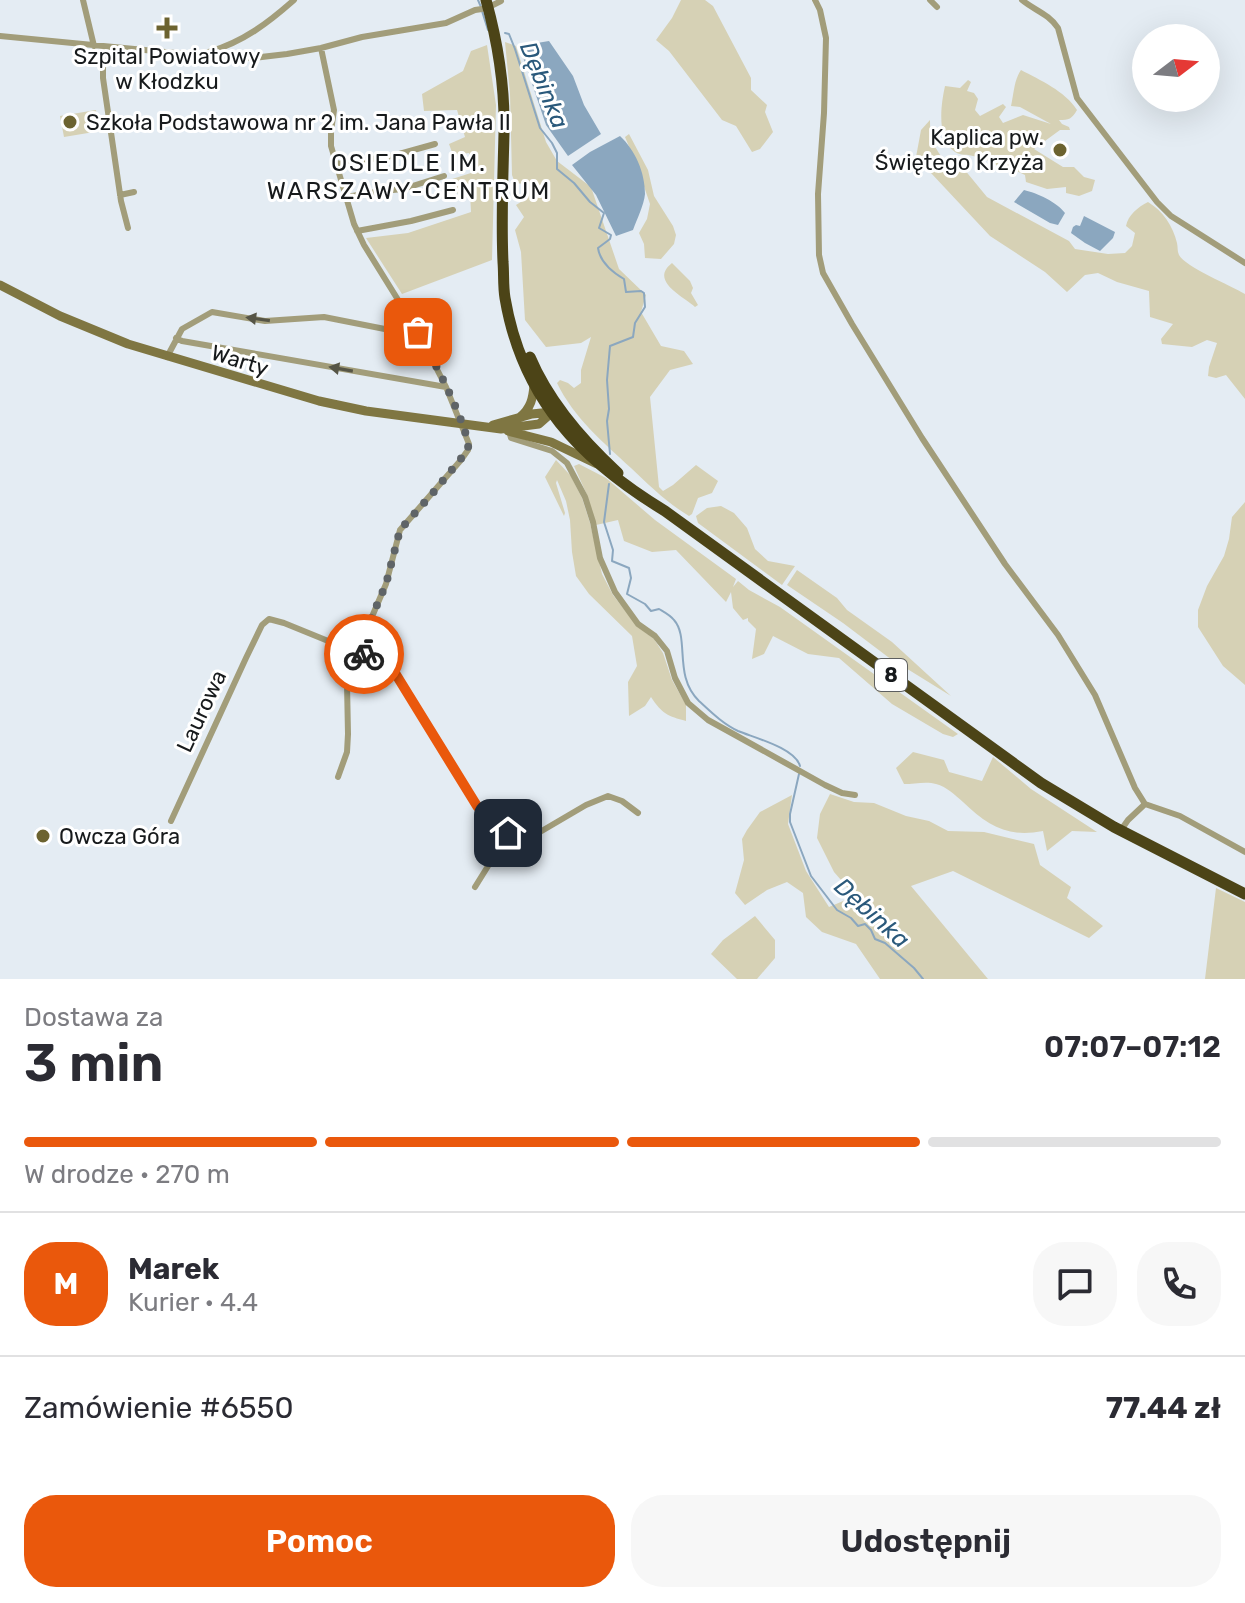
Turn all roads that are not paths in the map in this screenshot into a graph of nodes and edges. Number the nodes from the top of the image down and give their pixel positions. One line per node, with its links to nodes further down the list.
1 (83, 0): 11 (street)
2 (294, 0): 10 (street)
3 (500, 0): 7 (street)
4 (815, 0): 43 (street)
5 (930, 0): 8 (street)
6 (1022, 0): 25 (street)
7 (487, 5): 13 (street); 27 (highway, 8)
8 (937, 7)
9 (0, 36): 11 (street)
10 (230, 45): 14 (street); 15 (street)
11 (94, 46): 12 (street)
12 (103, 47): 14 (street); 21 (street)
13 (321, 48): 15 (street); 17 (street)
14 (204, 54): 15 (street)
15 (233, 57)
16 (435, 144): 17 (street)
17 (337, 164): 20 (street)
18 (444, 176): 20 (street)
19 (134, 192): 21 (street)
20 (346, 197): 24 (street)
21 (120, 198): 23 (street)
22 (453, 210): 24 (street)
23 (128, 228)
24 (357, 231): 28 (street)
25 (1245, 263)
26 (0, 285): 30 (main road, Warty)
27 (508, 297): 31 (highway, 8); 33 (highway, 8)
28 (418, 332): 29 (street, one-way to 29); 32 (street)
29 (176, 338): 30 (street); 32 (street, one-way to 29)
30 (167, 357): 35 (main road, Warty)
31 (534, 385): 33 (highway, 8); 34 (main road)
32 (446, 387): 35 (street)
33 (555, 410): 34 (main road, Warty); 37 (main road, Warty); 38 (highway, 8); 39 (highway, 8)
34 (520, 417): 36 (main road, Warty)
35 (461, 423): 36 (main road, Warty); 40 (street)
36 (483, 426): 37 (main road, Warty)
37 (505, 430): 38 (main road); 42 (street)
38 (597, 464): 39 (highway, 8)
39 (615, 475): 47 (highway, 8)
40 (357, 651): 41 (street); 45 (street, Laurowa); 46 (street)
41 (338, 777)
42 (855, 795)
43 (1145, 804): 47 (street); 48 (street)
44 (638, 813): 46 (street)
45 (171, 821)
46 (495, 823): 49 (street)
47 (1121, 830): 50 (highway, 8)
48 (1245, 852)
49 (475, 887)
50 (1245, 894)

